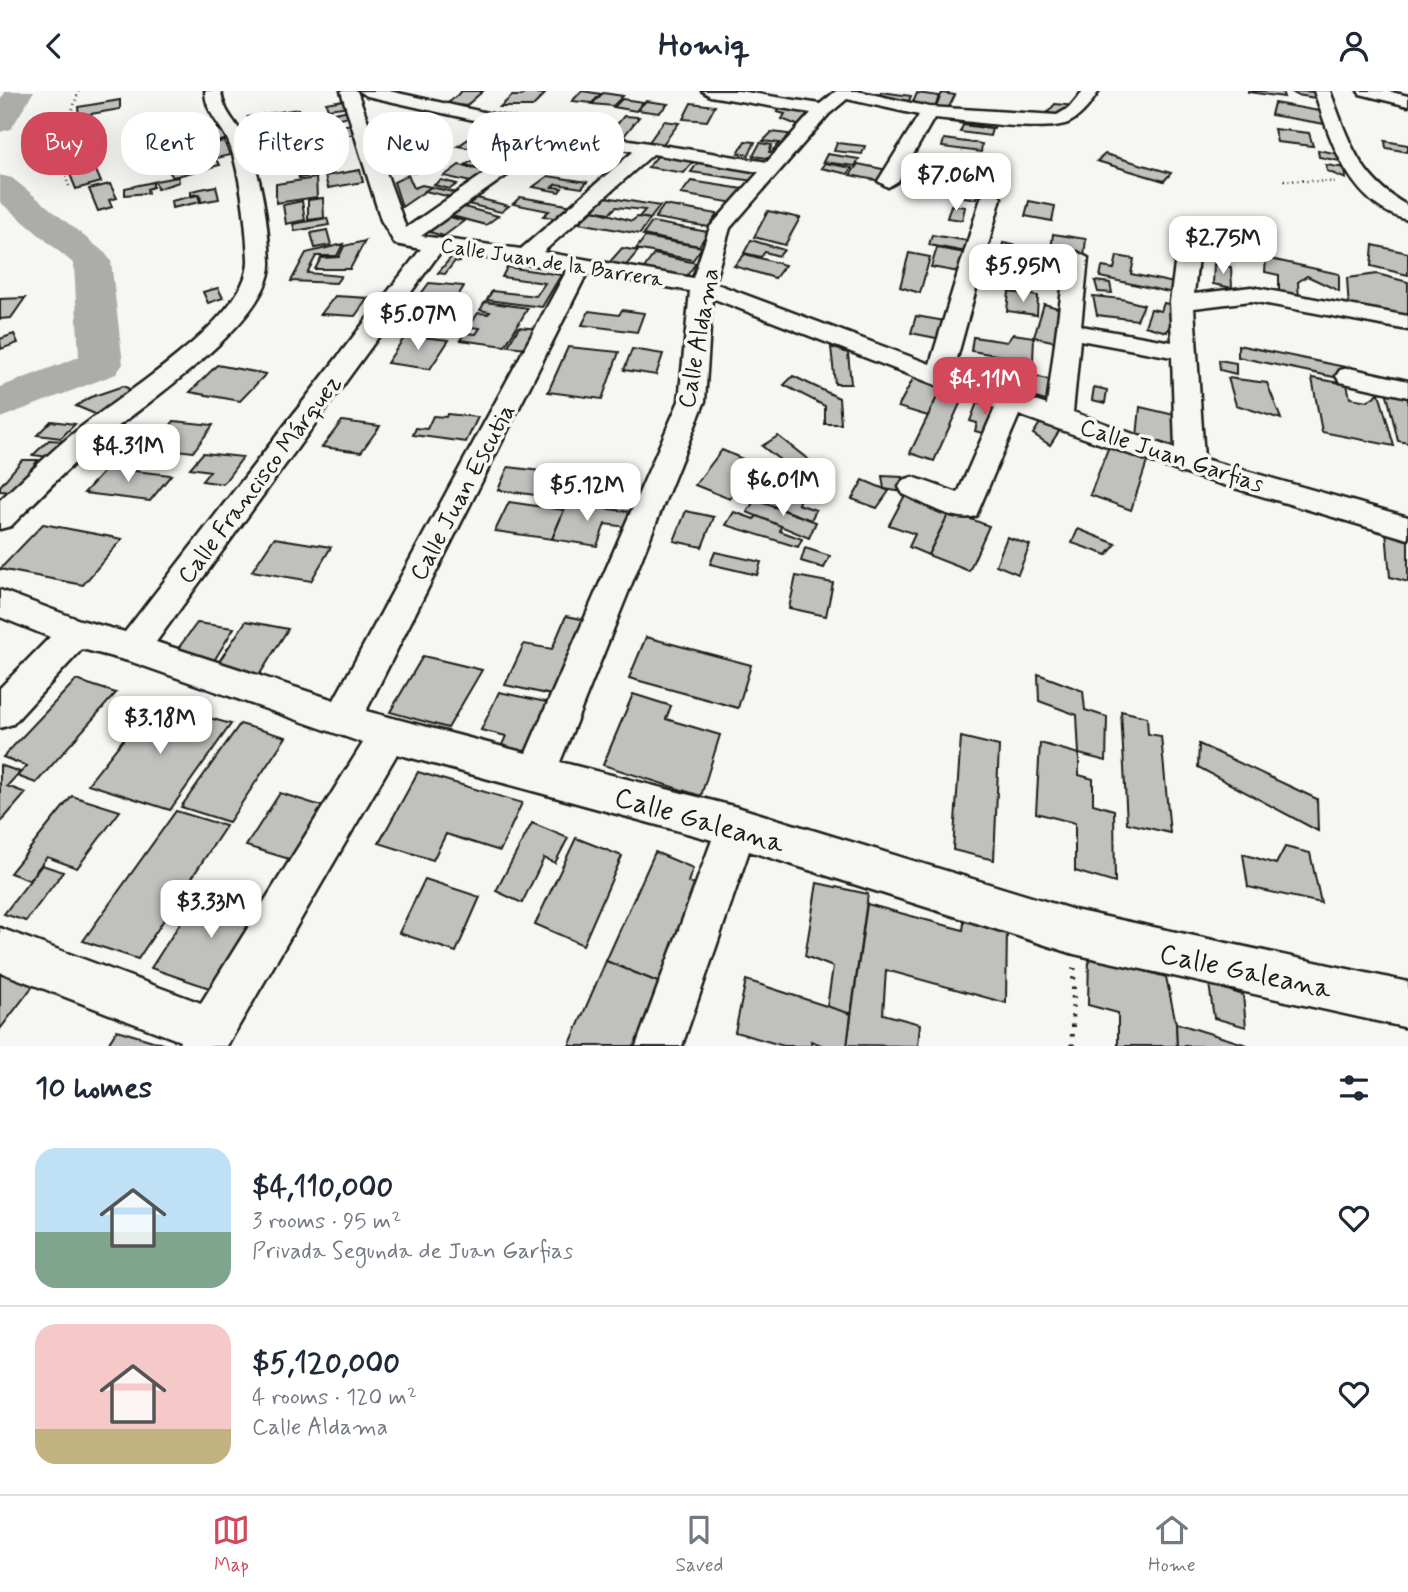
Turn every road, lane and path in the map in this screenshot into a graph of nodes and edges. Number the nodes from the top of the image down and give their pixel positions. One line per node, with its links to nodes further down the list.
1 (79, 91): 21 (path)
2 (213, 91): 42 (street)
3 (349, 91): 24 (street)
4 (368, 91): 13 (street)
5 (710, 91): 11 (street)
6 (1091, 91): 12 (street)
7 (1322, 91): 20 (street)
8 (1366, 91): 10 (street)
9 (845, 92): 11 (street, Calle Aldama); 12 (street)
10 (1408, 101)
11 (823, 110): 16 (street, Calle Aldama)
12 (929, 112): 19 (street)
13 (467, 113)
14 (624, 144): 15 (street)
15 (649, 148): 16 (street); 26 (street)
16 (771, 168): 30 (street, Calle Aldama)
17 (495, 175): 24 (street)
18 (1284, 180): 20 (path)
19 (888, 181)
20 (1360, 183): 23 (street)
21 (69, 186)
22 (991, 198): 36 (street)
23 (1408, 215)
24 (402, 240): 25 (street, Calle Juan de la Barrera)
25 (436, 243): 26 (street, Calle Juan de la Barrera); 46 (street, Calle Francisco Márquez)
26 (526, 256): 29 (street, Calle Juan de la Barrera)
27 (1188, 257): 31 (street)
28 (1077, 258): 33 (street)
29 (580, 266): 30 (street, Calle Juan de la Barrera); 48 (street, Calle Juan Escutia)
30 (702, 286): 36 (street, Calle Juan Garfias); 50 (street, Calle Aldama)
31 (1182, 302): 32 (street); 34 (street)
32 (1408, 323)
33 (1068, 331): 34 (street); 39 (street)
34 (1185, 352): 40 (street)
35 (1349, 376): 37 (street)
36 (939, 377): 38 (street, Calle Juan Garfias)
37 (1408, 389)
38 (1010, 404): 39 (street, Calle Juan Garfias); 41 (street)
39 (1059, 418): 40 (street, Calle Juan Garfias)
40 (1190, 465): 43 (street, Calle Juan Garfias)
41 (913, 487)
42 (0, 517)
43 (1408, 528)
44 (0, 603): 45 (street, Calle Galeana)
45 (76, 633): 46 (street, Calle Galeana); 47 (street)
46 (132, 648): 48 (street, Calle Galeana)
47 (0, 712)
48 (344, 718): 49 (street, Calle Galeana)
49 (388, 735): 50 (street, Calle Galeana); 55 (street)
50 (536, 774): 51 (street, Calle Galeana)
51 (737, 827): 52 (street, Calle Galeana); 56 (street)
52 (1074, 932): 54 (street, Calle Galeana); 57 (path)
53 (0, 950): 55 (street)
54 (1408, 1005)
55 (206, 1038)
56 (659, 1046)
57 (1072, 1046)

